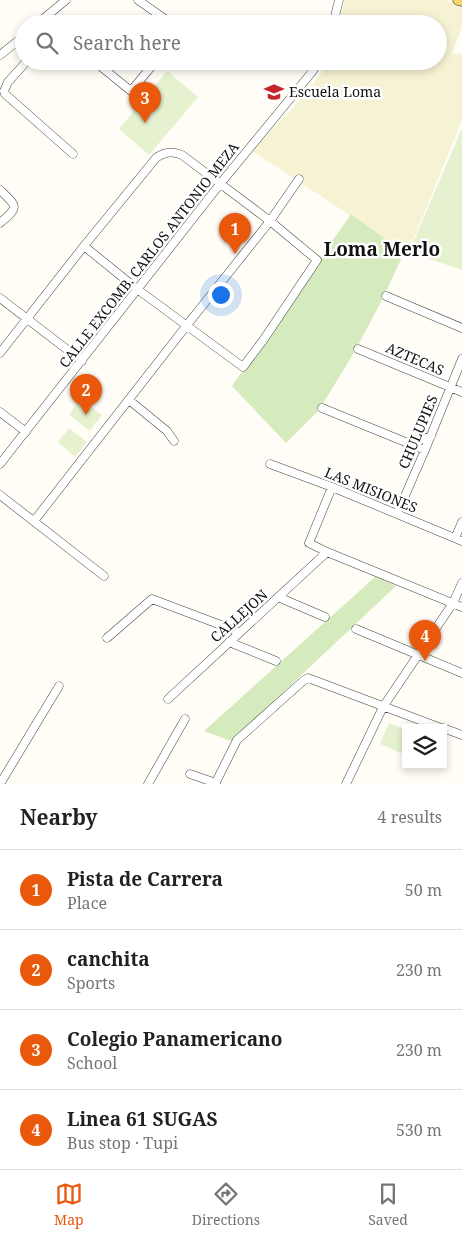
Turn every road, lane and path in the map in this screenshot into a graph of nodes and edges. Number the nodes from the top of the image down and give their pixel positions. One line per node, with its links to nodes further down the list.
1 (66, 0): 6 (street)
2 (138, 0): 7 (street)
3 (339, 0): 8 (street)
4 (458, 0): 5 (main road)
5 (462, 1)
6 (50, 15)
7 (159, 15)
8 (335, 15)
9 (15, 45): 10 (street)
10 (0, 55)
11 (19, 70): 15 (street)
12 (105, 70): 13 (street)
13 (148, 70)
14 (313, 70): 17 (street, CALLE EXCOMB. CARLOS ANTONIO MEZA)
15 (73, 154)
16 (299, 179): 19 (street)
17 (220, 184): 19 (street); 21 (street); 22 (street, CALLE EXCOMB. CARLOS ANTONIO MEZA)
18 (0, 190): 20 (street)
19 (270, 221): 26 (street); 26 (street)
20 (0, 223)
21 (84, 246): 22 (street); 25 (street)
22 (137, 289): 26 (street); 31 (street, CALLE EXCOMB. CARLOS ANTONIO MEZA)
23 (386, 296): 27 (street)
24 (0, 298): 25 (street)
25 (27, 317): 29 (street); 31 (street)
26 (187, 325): 34 (street)
27 (462, 328)
28 (358, 349): 32 (street, AZTECAS)
29 (0, 353)
30 (462, 359): 32 (street, CHULUPIES)
31 (82, 361): 37 (street, CALLE EXCOMB. CARLOS ANTONIO MEZA)
32 (450, 388): 33 (street, AZTECAS); 38 (street, CHULUPIES)
33 (462, 392)
34 (129, 400): 39 (street); 47 (street)
35 (322, 408): 40 (street)
36 (0, 412): 37 (street)
37 (26, 432): 42 (street, CALLE EXCOMB. CARLOS ANTONIO MEZA)
38 (431, 436): 40 (street); 41 (street, CHULUPIES)
39 (174, 441)
40 (410, 444): 41 (street)
41 (425, 450): 46 (street, CHULUPIES)
42 (0, 464)
43 (270, 464): 44 (street, LAS MISIONES)
44 (332, 487): 46 (street, LAS MISIONES); 50 (street)
45 (0, 495): 47 (street)
46 (397, 514): 49 (street, LAS MISIONES)
47 (34, 521): 51 (street)
48 (462, 522): 49 (street)
49 (459, 540)
50 (327, 552): 53 (street, CALLEJON); 54 (street)
51 (104, 576)
52 (462, 583): 54 (street)
53 (278, 597): 56 (street); 58 (street, CALLEJON)
54 (453, 604): 55 (street); 61 (street)
55 (462, 607)
56 (325, 617)
57 (356, 629): 61 (street)
58 (238, 633): 59 (street); 60 (street, CALLEJON)
59 (107, 638)
60 (229, 642): 62 (street); 65 (street, CALLEJON)
61 (418, 655): 63 (street); 66 (street)
62 (276, 660)
63 (462, 673)
64 (59, 686): 72 (street)
65 (168, 699)
66 (383, 707): 68 (street); 74 (street); 75 (street)
67 (185, 719): 73 (street)
68 (431, 724)
69 (447, 730): 70 (street)
70 (462, 735)
71 (190, 774): 74 (street)
72 (0, 784)
73 (148, 784)
74 (215, 784)
75 (346, 784)

